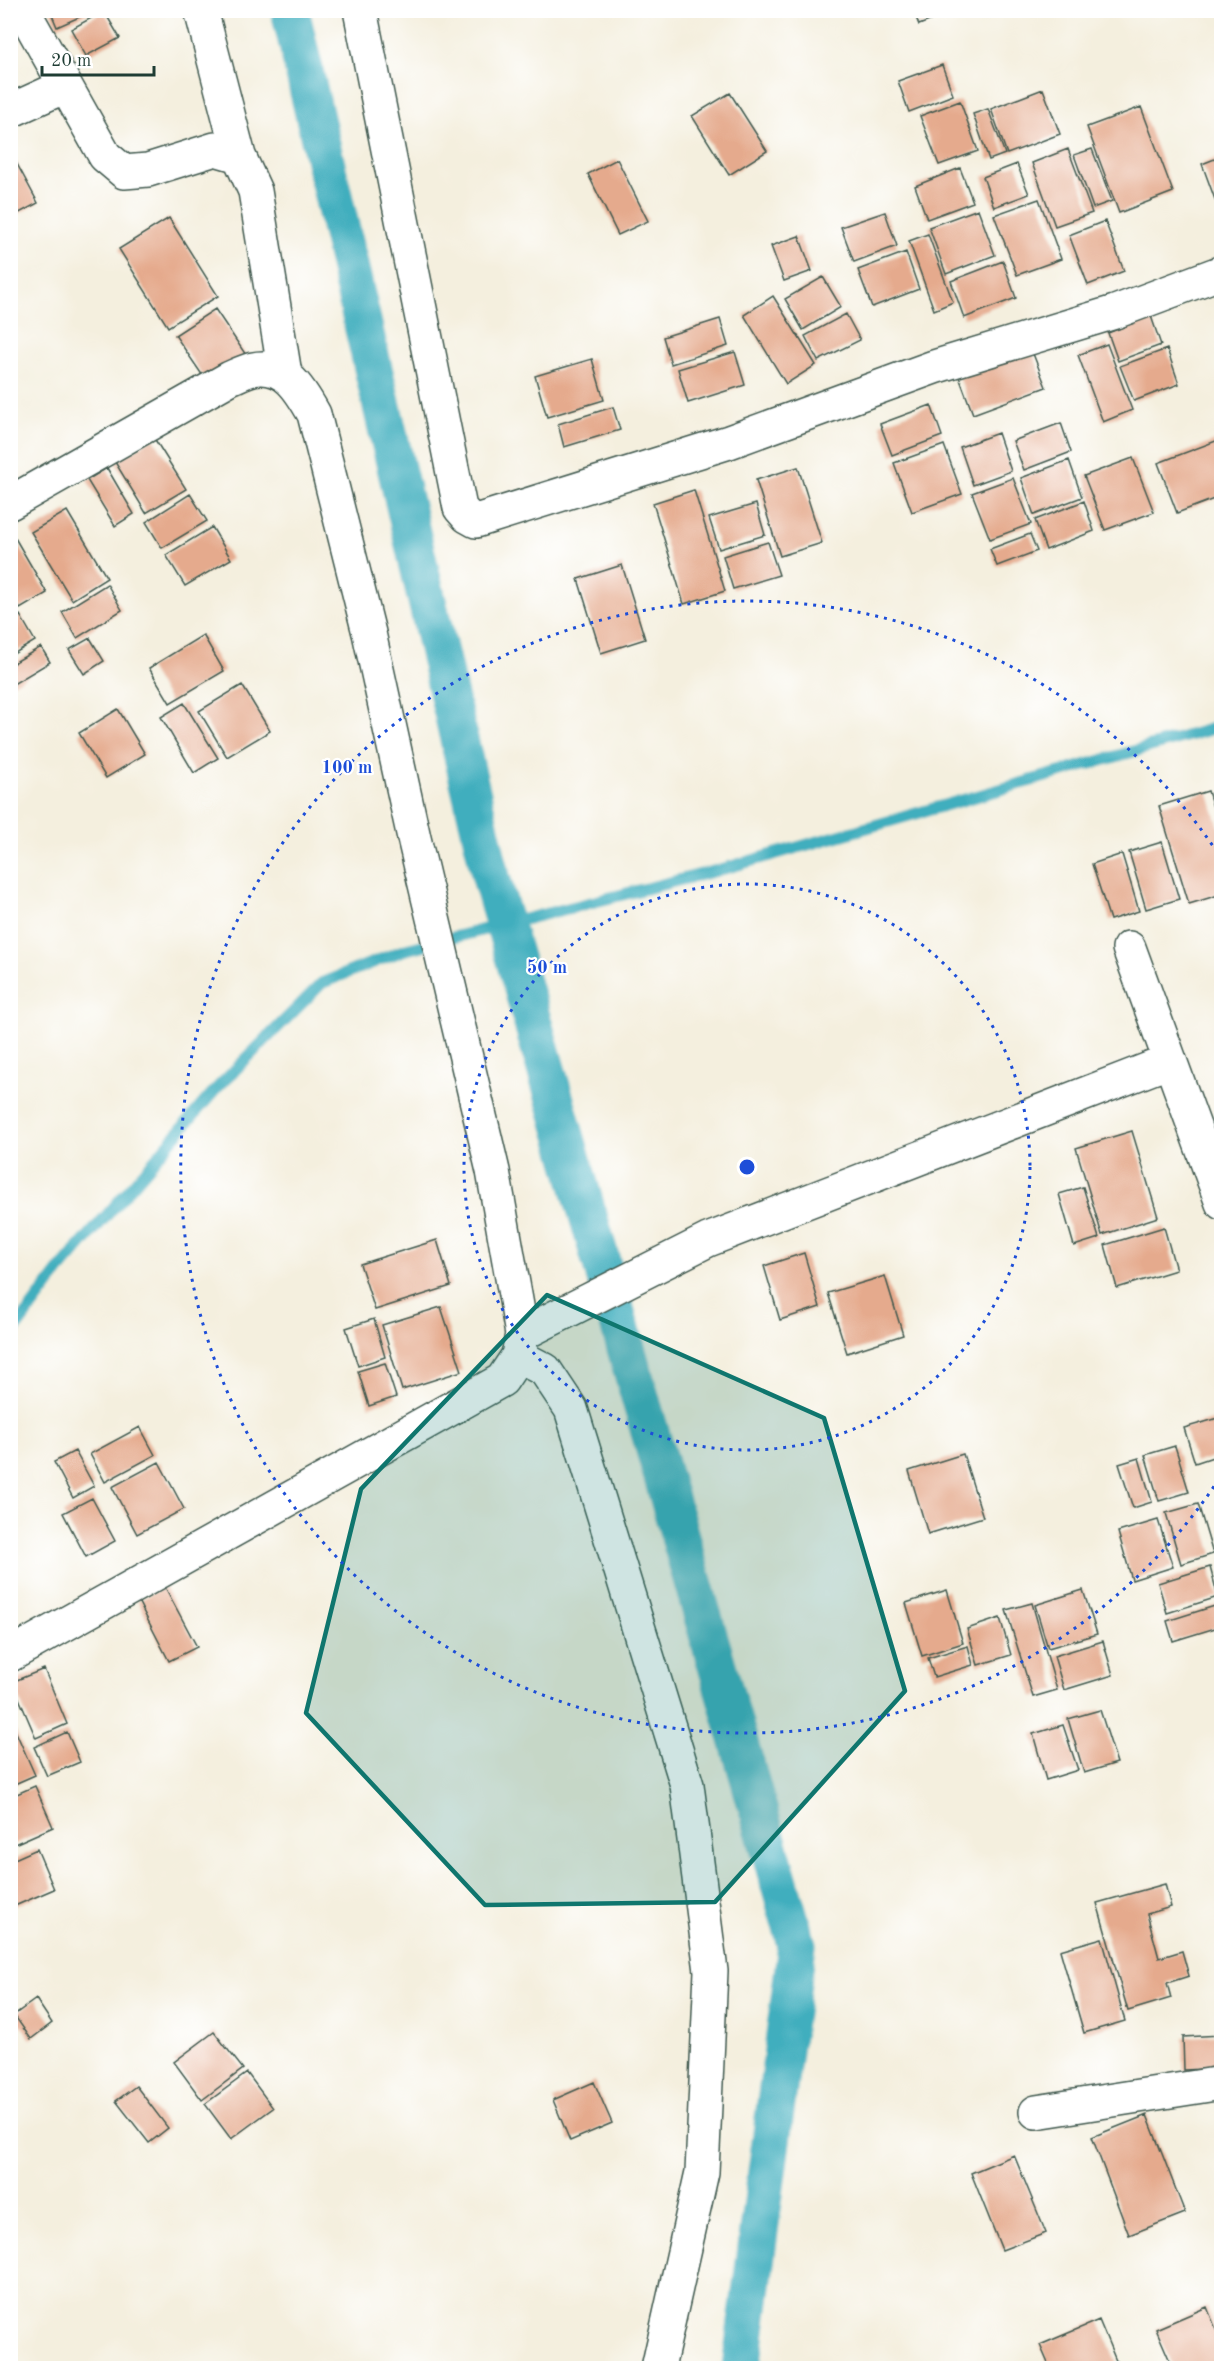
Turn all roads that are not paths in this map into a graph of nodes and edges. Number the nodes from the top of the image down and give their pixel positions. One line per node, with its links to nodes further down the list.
1 (23, 10): 4 (street)
2 (201, 10): 6 (street)
3 (360, 10): 7 (street)
4 (64, 86): 5 (street); 6 (street)
5 (10, 111)
6 (239, 156): 8 (street)
7 (1221, 272)
8 (285, 374): 9 (street); 13 (street)
9 (10, 503)
10 (1130, 948): 11 (street)
11 (1170, 1061): 12 (street); 13 (street)
12 (1221, 1203)
13 (520, 1345): 14 (street); 17 (street)
14 (10, 1655)
15 (1221, 2083): 16 (street)
16 (1036, 2112)
17 (658, 2368)

